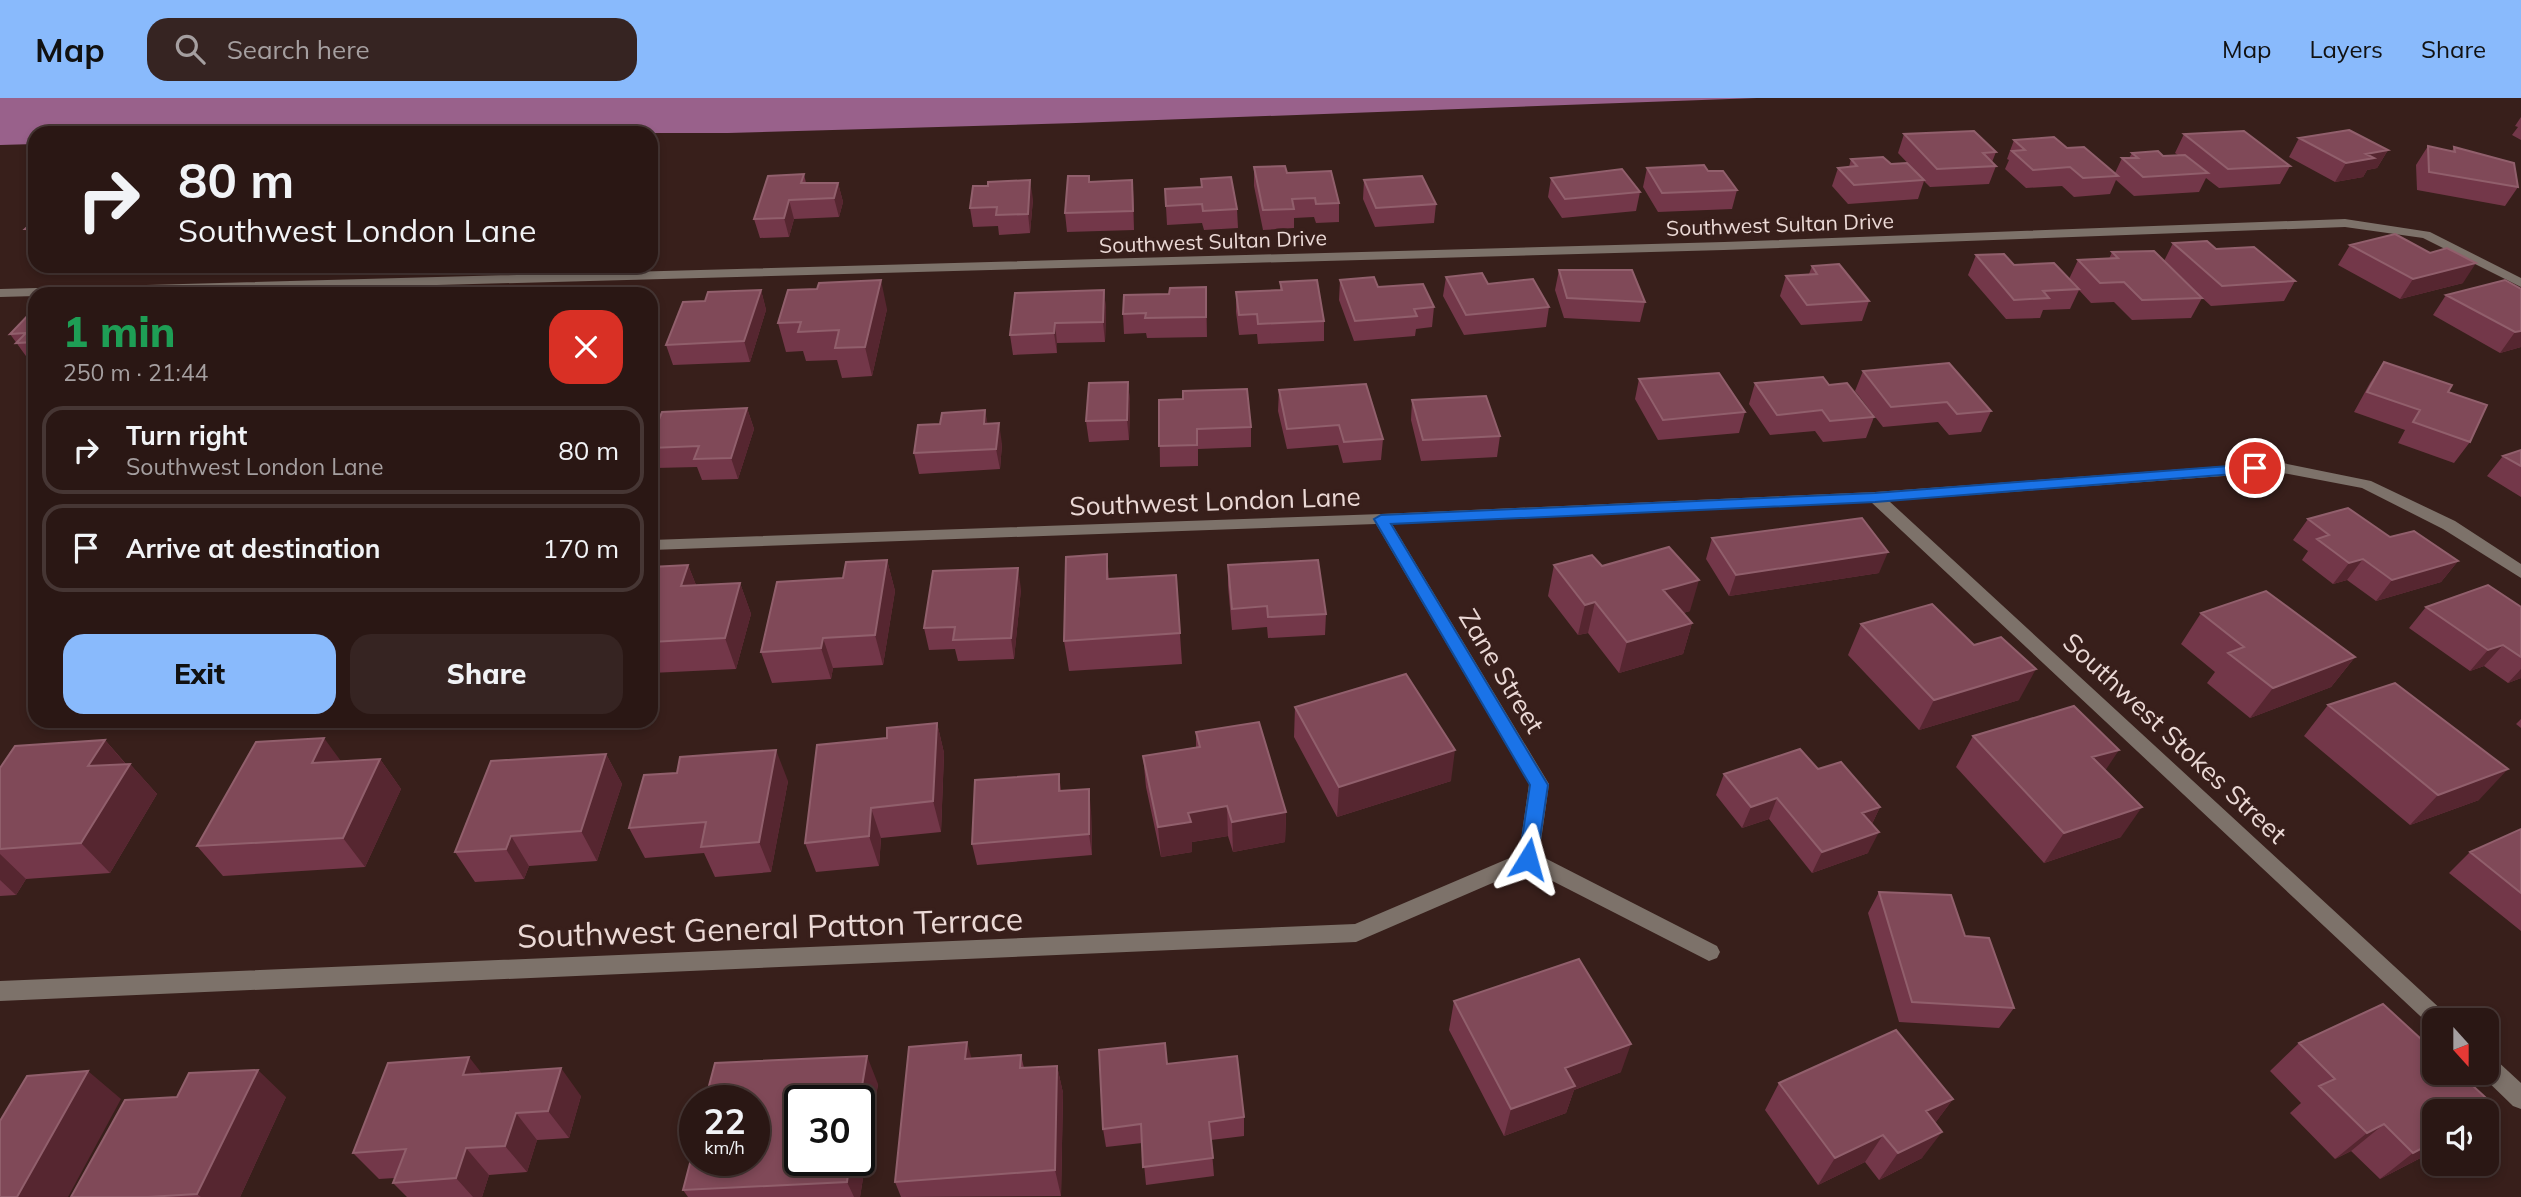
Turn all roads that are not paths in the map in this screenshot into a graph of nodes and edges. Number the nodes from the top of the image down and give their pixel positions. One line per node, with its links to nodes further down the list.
1 (2521, 283): 2 (street, Southwest Sultan Drive)
2 (454, 287)
3 (0, 293): 4 (street, Southwest Sultan Drive)
4 (28, 293)
5 (1875, 498): 6 (street, Southwest London Lane); 8 (street, Southwest London Lane); 12 (street, Southwest Stokes Street)
6 (1381, 519): 7 (street, Southwest London Lane); 9 (street, Zane Street)
7 (658, 545)
8 (2521, 572)
9 (1528, 859): 10 (street); 11 (street, Southwest General Patton Terrace)
10 (1709, 953)
11 (0, 991)
12 (2424, 1008)
13 (2499, 1077): 14 (street)
14 (2521, 1098)

